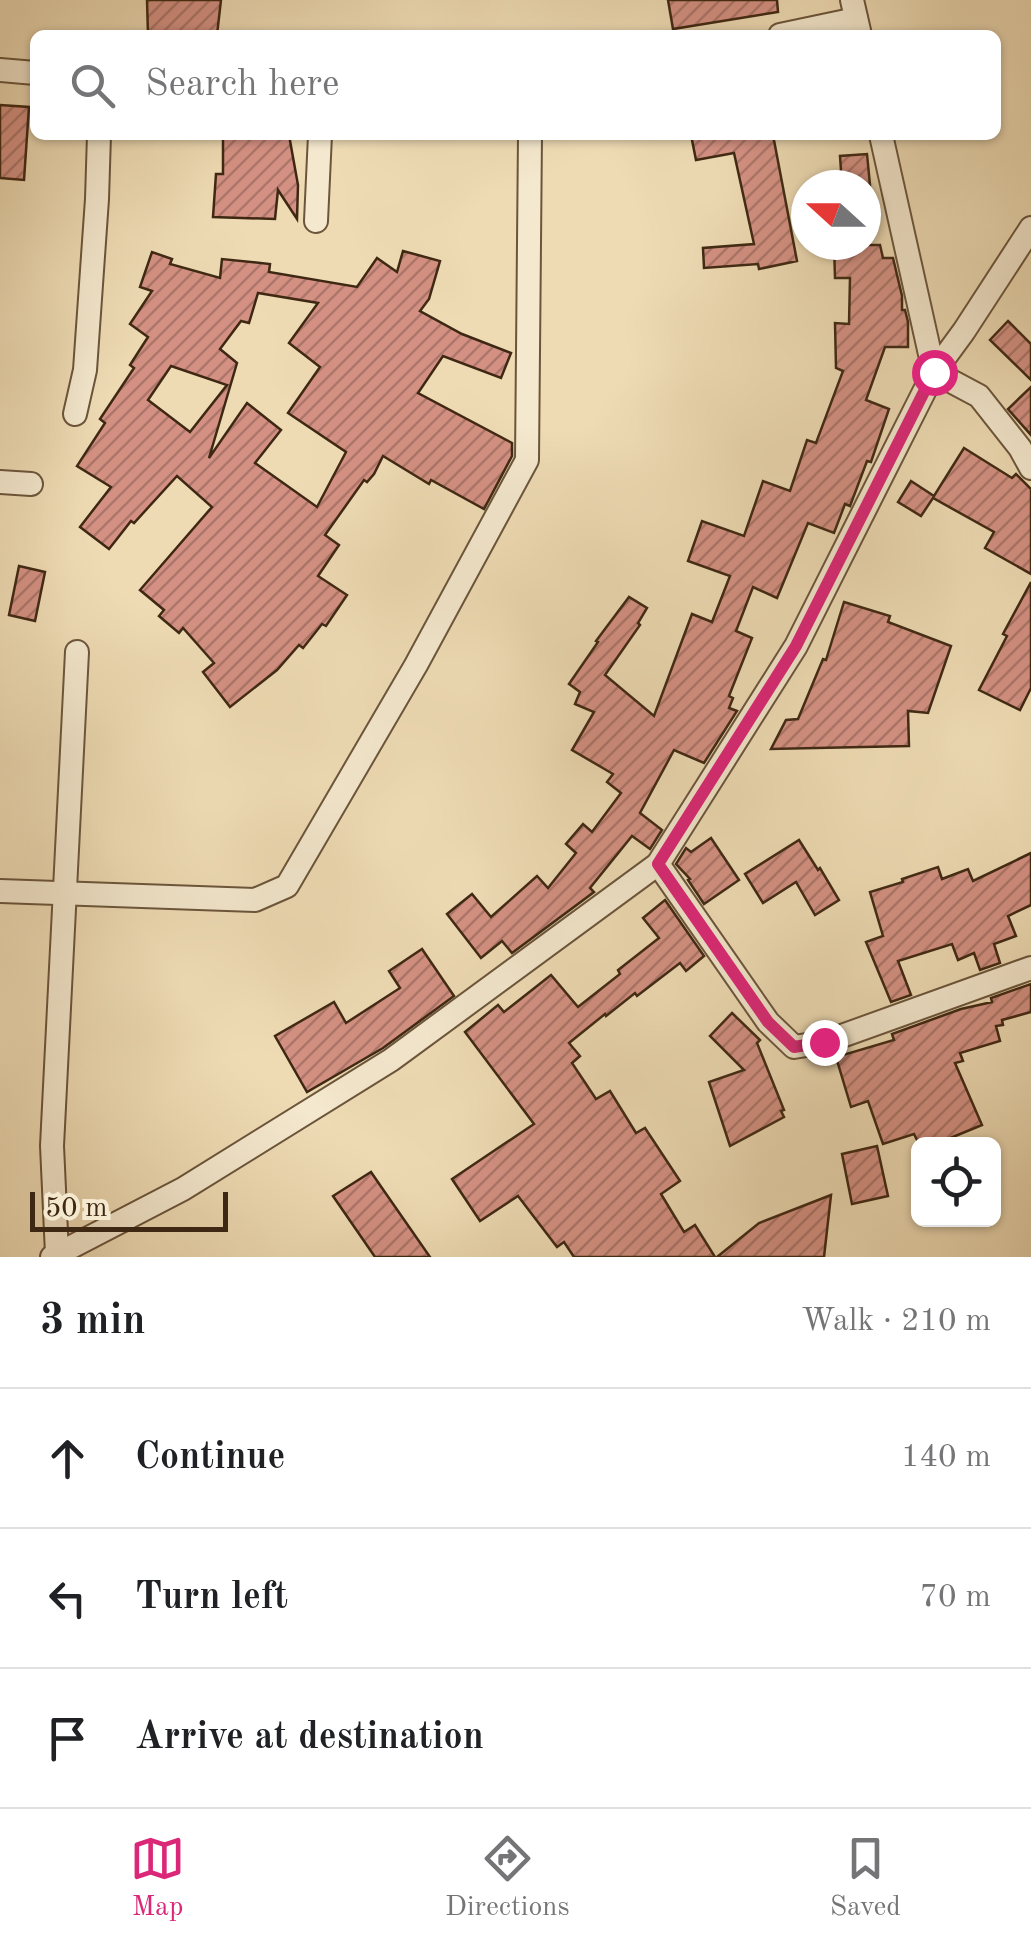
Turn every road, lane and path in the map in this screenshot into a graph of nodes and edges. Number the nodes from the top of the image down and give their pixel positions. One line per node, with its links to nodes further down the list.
1 (856, 18): 2 (street)
2 (802, 30)
3 (0, 70): 4 (street)
4 (30, 72)
5 (99, 140): 12 (street)
6 (320, 140): 9 (street)
7 (530, 140): 19 (street)
8 (882, 140): 11 (street)
9 (316, 221)
10 (1031, 228): 11 (street)
11 (934, 372): 13 (street); 17 (street)
12 (75, 414)
13 (1031, 468)
14 (0, 482): 15 (street)
15 (31, 484)
16 (78, 652): 19 (street)
17 (658, 864): 20 (street); 21 (street)
18 (0, 891): 19 (street)
19 (65, 893): 21 (street)
20 (1031, 968)
21 (55, 1255)

